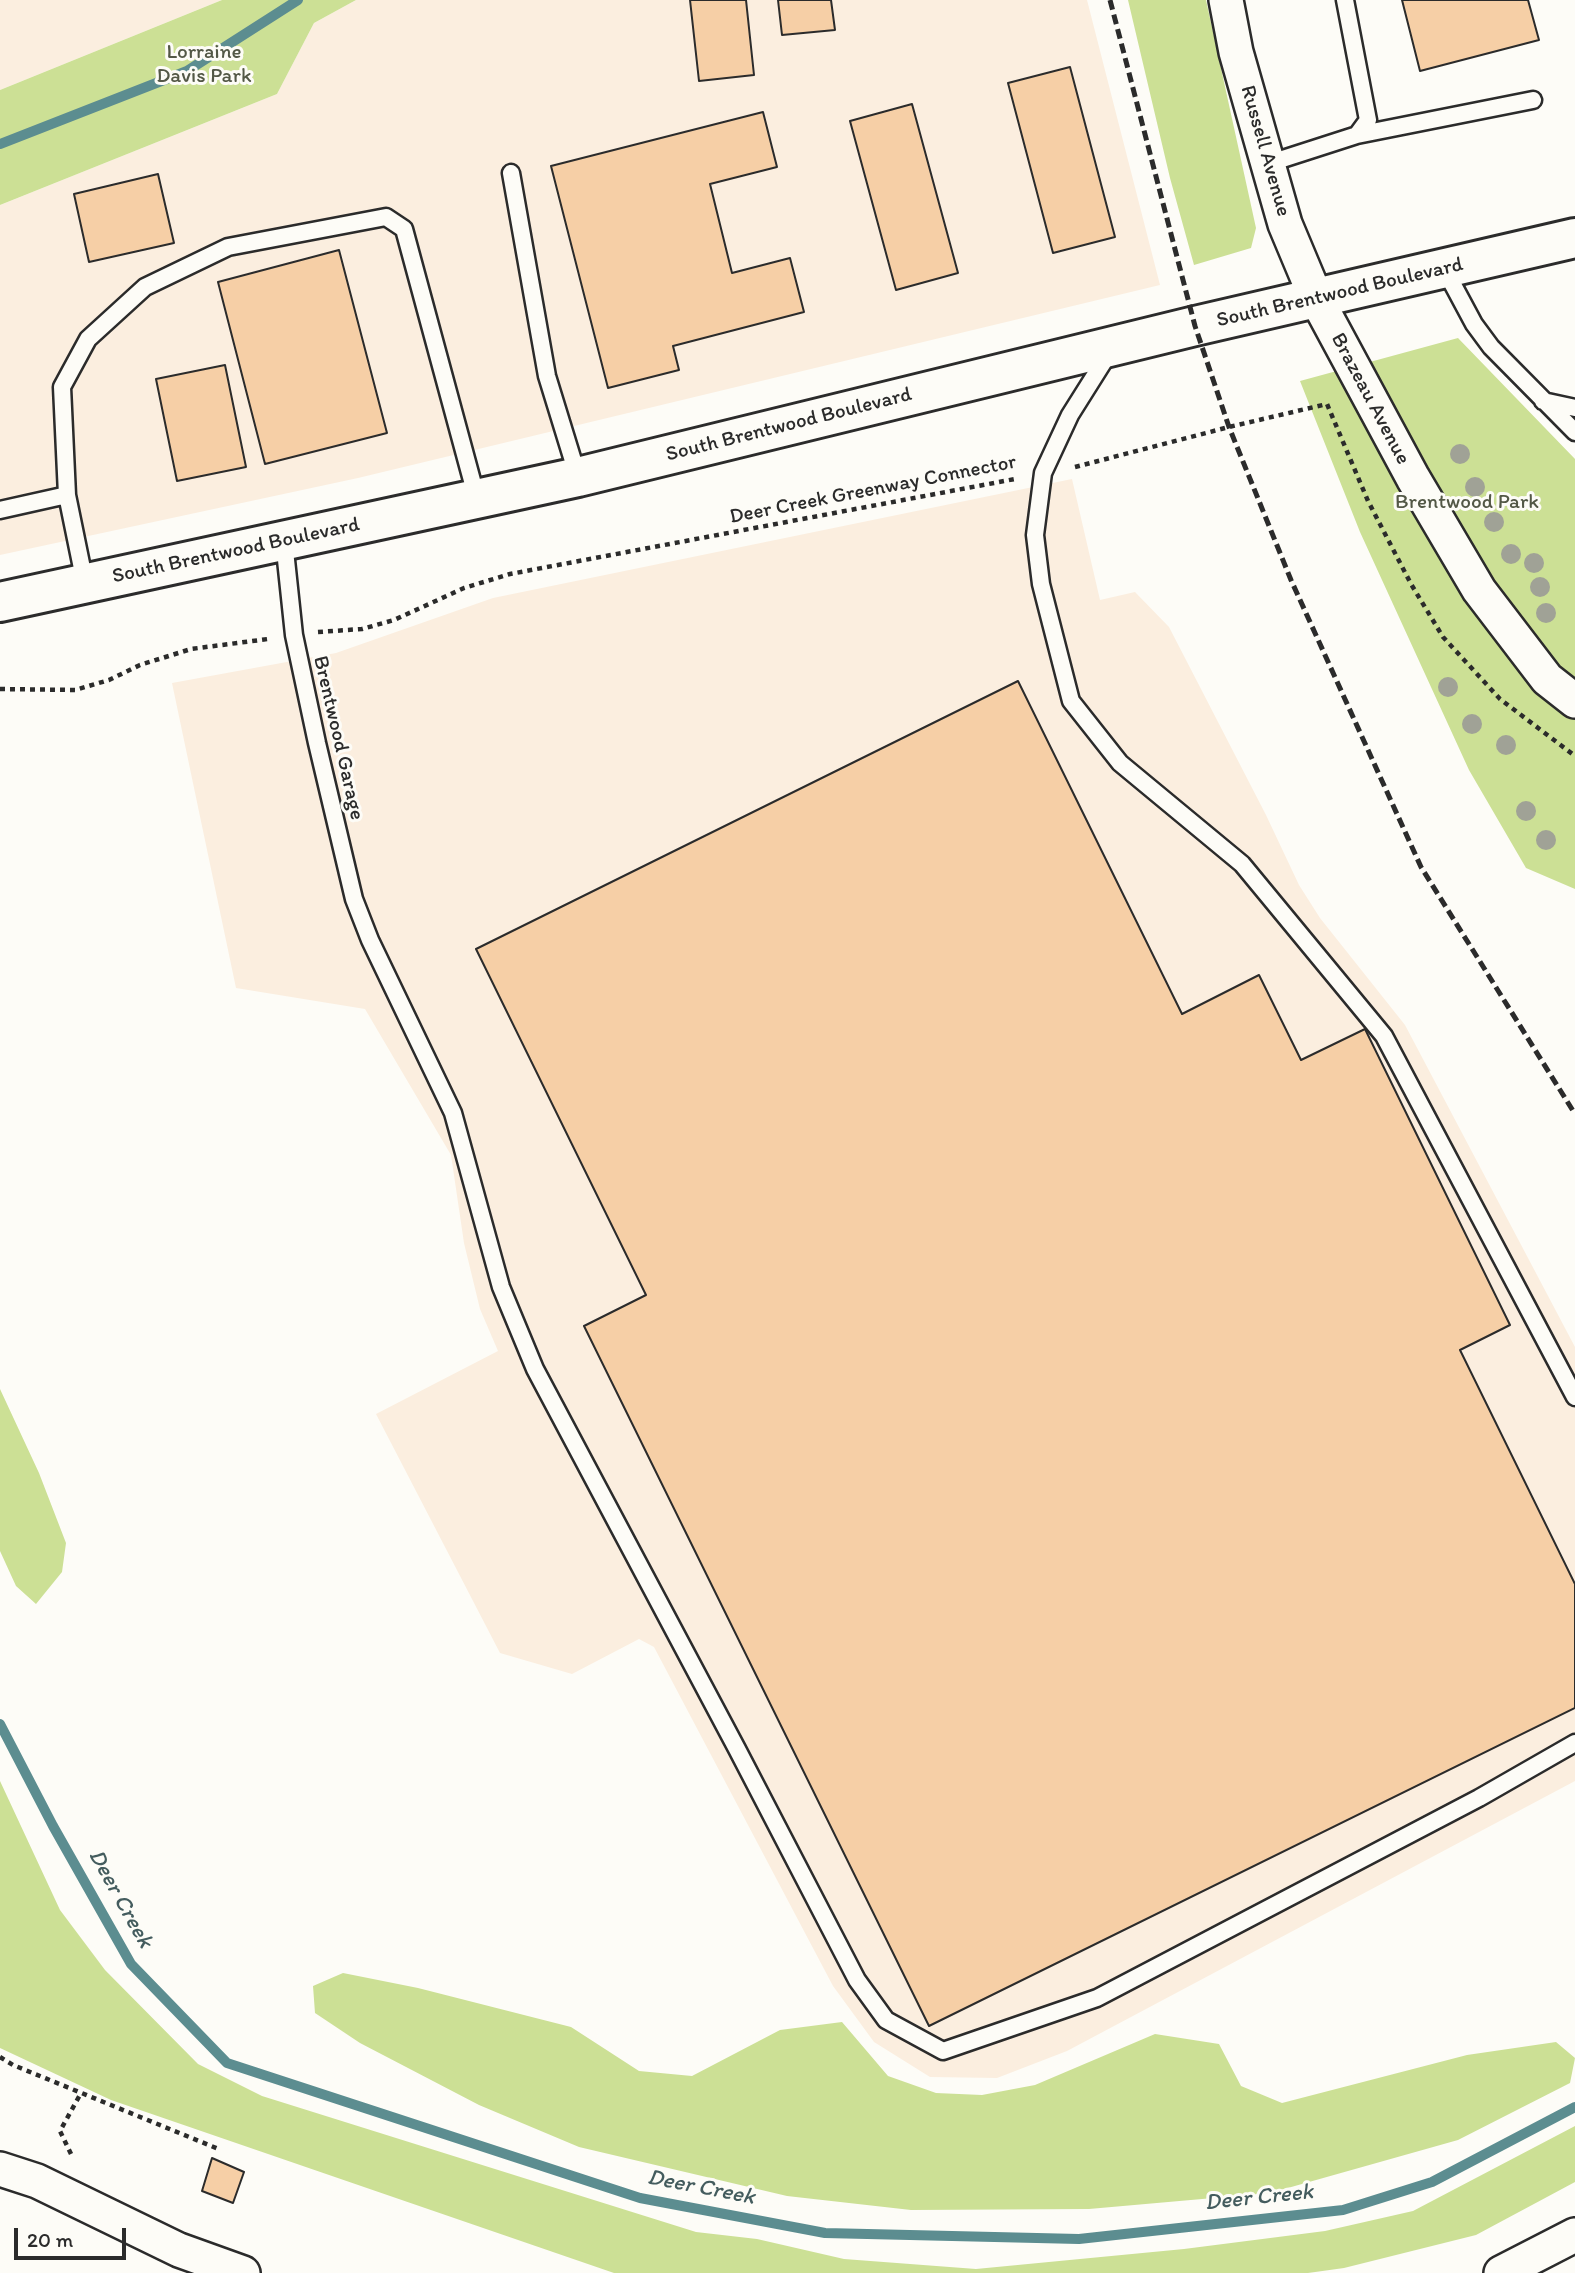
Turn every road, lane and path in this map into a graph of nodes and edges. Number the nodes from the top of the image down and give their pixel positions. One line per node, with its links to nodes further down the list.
1 (1227, 0): 5 (street, Russell Avenue)
2 (1345, 0): 4 (lane)
3 (1533, 100): 4 (lane)
4 (1357, 135): 5 (lane)
5 (1267, 164): 9 (street, Russell Avenue)
6 (510, 173): 15 (lane)
7 (1575, 238): 8 (main road, South Brentwood Boulevard)
8 (1444, 268): 9 (main road, South Brentwood Boulevard); 11 (lane)
9 (1316, 298): 10 (main road, South Brentwood Boulevard); 24 (street, Brazeau Avenue)
10 (1112, 348): 14 (lane); 15 (main road, South Brentwood Boulevard)
11 (1543, 401): 12 (lane); 13 (lane)
12 (1575, 408)
13 (1575, 432)
14 (1043, 473): 22 (path, Deer Creek Greenway Connector); 25 (path, Deer Creek Greenway Connector); 26 (lane)
15 (578, 477): 17 (main road, South Brentwood Boulevard)
16 (67, 495): 17 (lane); 18 (lane); 20 (lane)
17 (477, 499): 19 (main road, South Brentwood Boulevard)
18 (0, 510)
19 (284, 541): 20 (main road, South Brentwood Boulevard); 22 (lane, Brentwood Garage)
20 (86, 583): 21 (main road, South Brentwood Boulevard)
21 (0, 601)
22 (294, 635): 23 (path, Deer Creek Greenway Connector); 27 (lane, Brentwood Garage)
23 (0, 690)
24 (1575, 701)
25 (1575, 756)
26 (1575, 1397)
27 (1575, 1743)
28 (0, 2057): 29 (path)
29 (81, 2093): 30 (path); 31 (path)
30 (221, 2150)
31 (71, 2154)
32 (0, 2169): 34 (street)
33 (1575, 2235): 35 (street)
34 (243, 2273)
35 (1501, 2273)

